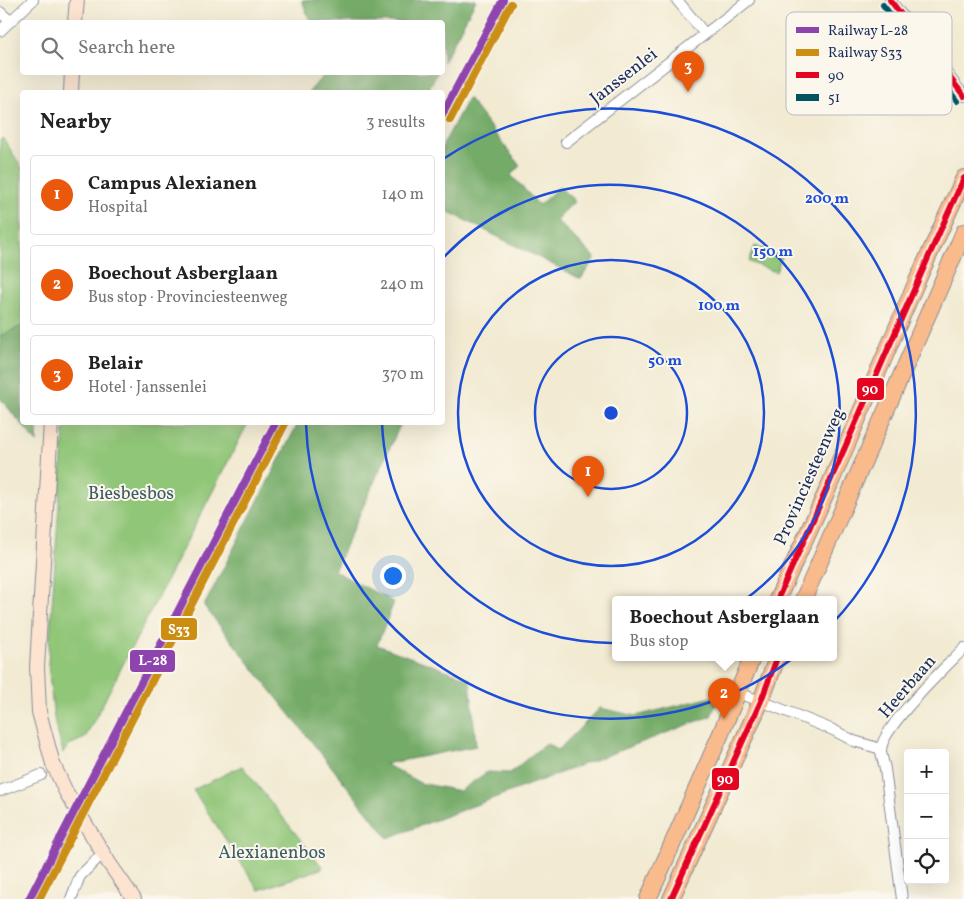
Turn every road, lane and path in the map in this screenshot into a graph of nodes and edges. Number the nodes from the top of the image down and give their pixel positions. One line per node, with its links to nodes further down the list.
1 (33, 0): 9 (street)
2 (77, 0): 8 (street)
3 (677, 0): 11 (street)
4 (749, 0): 11 (street, Janssenlei)
5 (890, 0): 7 (street)
6 (0, 12): 9 (street)
7 (899, 12)
8 (75, 20)
9 (10, 21): 10 (street)
10 (0, 31)
11 (705, 34): 16 (street, Janssenlei)
12 (72, 75): 14 (street)
13 (952, 80): 15 (street)
14 (71, 90)
15 (964, 96)
16 (566, 142)
17 (964, 178): 20 (main road, Provinciesteenweg)
18 (964, 232): 21 (main road)
19 (51, 425): 30 (street)
20 (780, 596)
21 (805, 596)
22 (964, 648): 27 (street, Heerbaan)
23 (751, 661): 25 (main road)
24 (776, 661): 26 (main road)
25 (737, 693): 26 (street); 33 (main road)
26 (761, 701): 27 (street); 34 (main road)
27 (881, 749): 35 (street)
28 (41, 775): 29 (street)
29 (0, 791)
30 (103, 853): 31 (street); 32 (street)
31 (72, 899)
32 (134, 899)
33 (648, 899)
34 (672, 899)
35 (902, 899)

